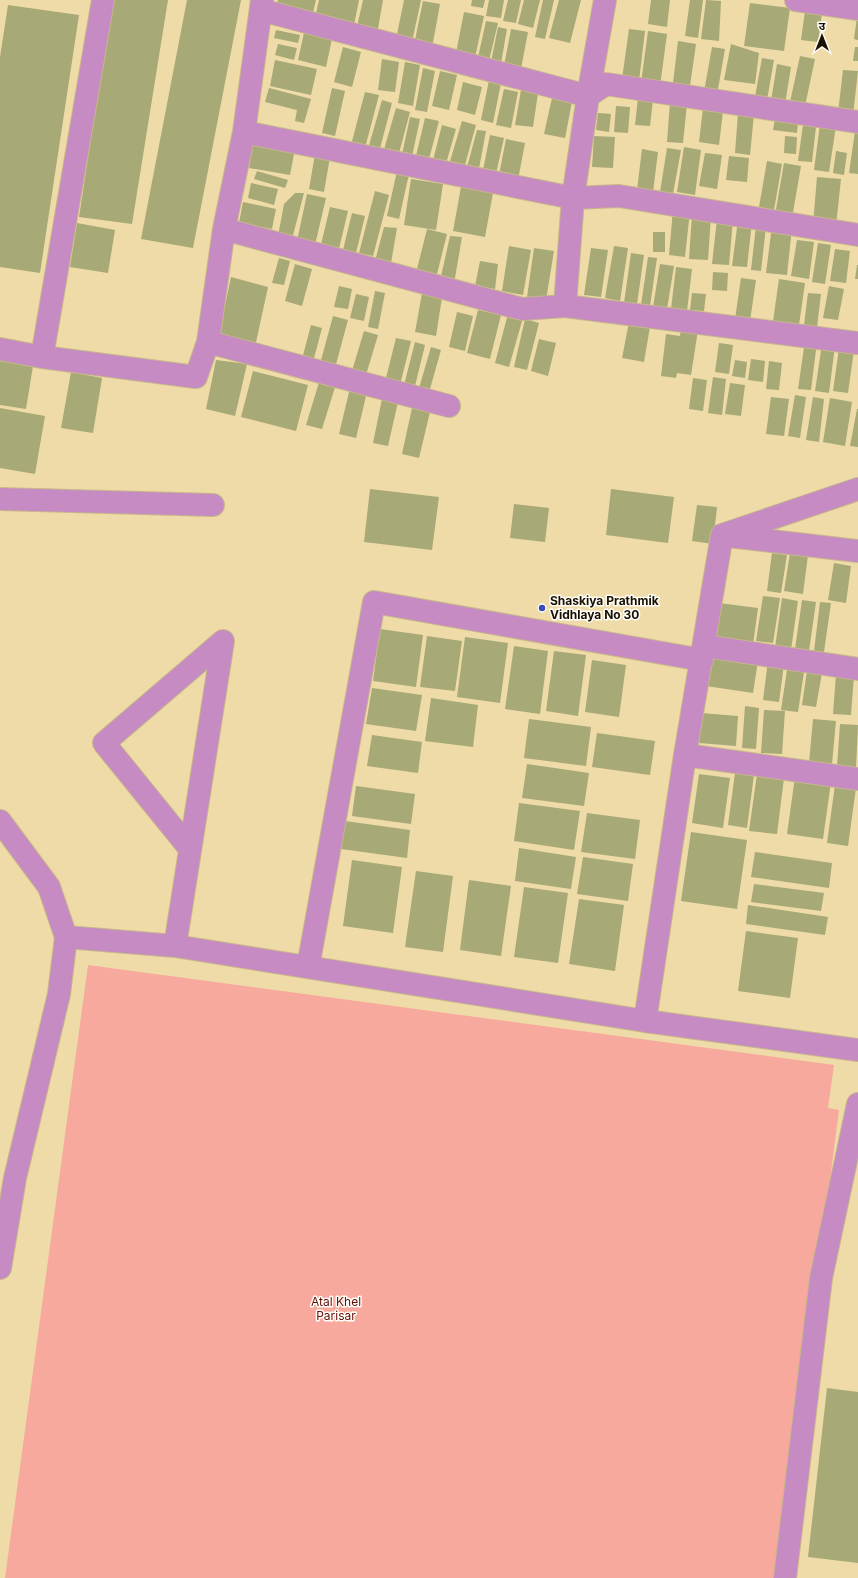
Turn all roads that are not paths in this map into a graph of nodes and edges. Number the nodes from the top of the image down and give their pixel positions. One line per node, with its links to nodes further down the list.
1 (103, 0): 16 (street)
2 (605, 0): 6 (street)
3 (796, 0): 5 (street)
4 (262, 5): 6 (street); 8 (street)
5 (858, 9)
6 (588, 96): 7 (street); 9 (street)
7 (858, 122)
8 (244, 132): 9 (street); 10 (street)
9 (574, 198): 11 (street); 12 (street)
10 (224, 229): 12 (street); 13 (street)
11 (858, 236)
12 (565, 306): 14 (street)
13 (208, 342): 16 (street); 17 (street)
14 (858, 343)
15 (0, 349): 16 (street)
16 (42, 357)
17 (449, 406)
18 (858, 489): 21 (street)
19 (0, 499): 20 (street)
20 (213, 505)
21 (722, 535): 22 (street); 23 (street)
22 (858, 551)
23 (703, 653): 24 (street); 25 (street); 31 (street)
24 (858, 669)
25 (685, 755): 26 (street); 32 (street)
26 (858, 779)
27 (0, 822): 29 (street)
28 (190, 849): 28 (street); 30 (street)
29 (66, 937): 30 (street); 35 (street)
30 (175, 946): 31 (street)
31 (308, 967): 32 (street)
32 (645, 1021): 33 (street)
33 (858, 1050)
34 (858, 1104): 37 (street)
35 (8, 1177): 36 (street)
36 (0, 1268)
37 (785, 1578)

